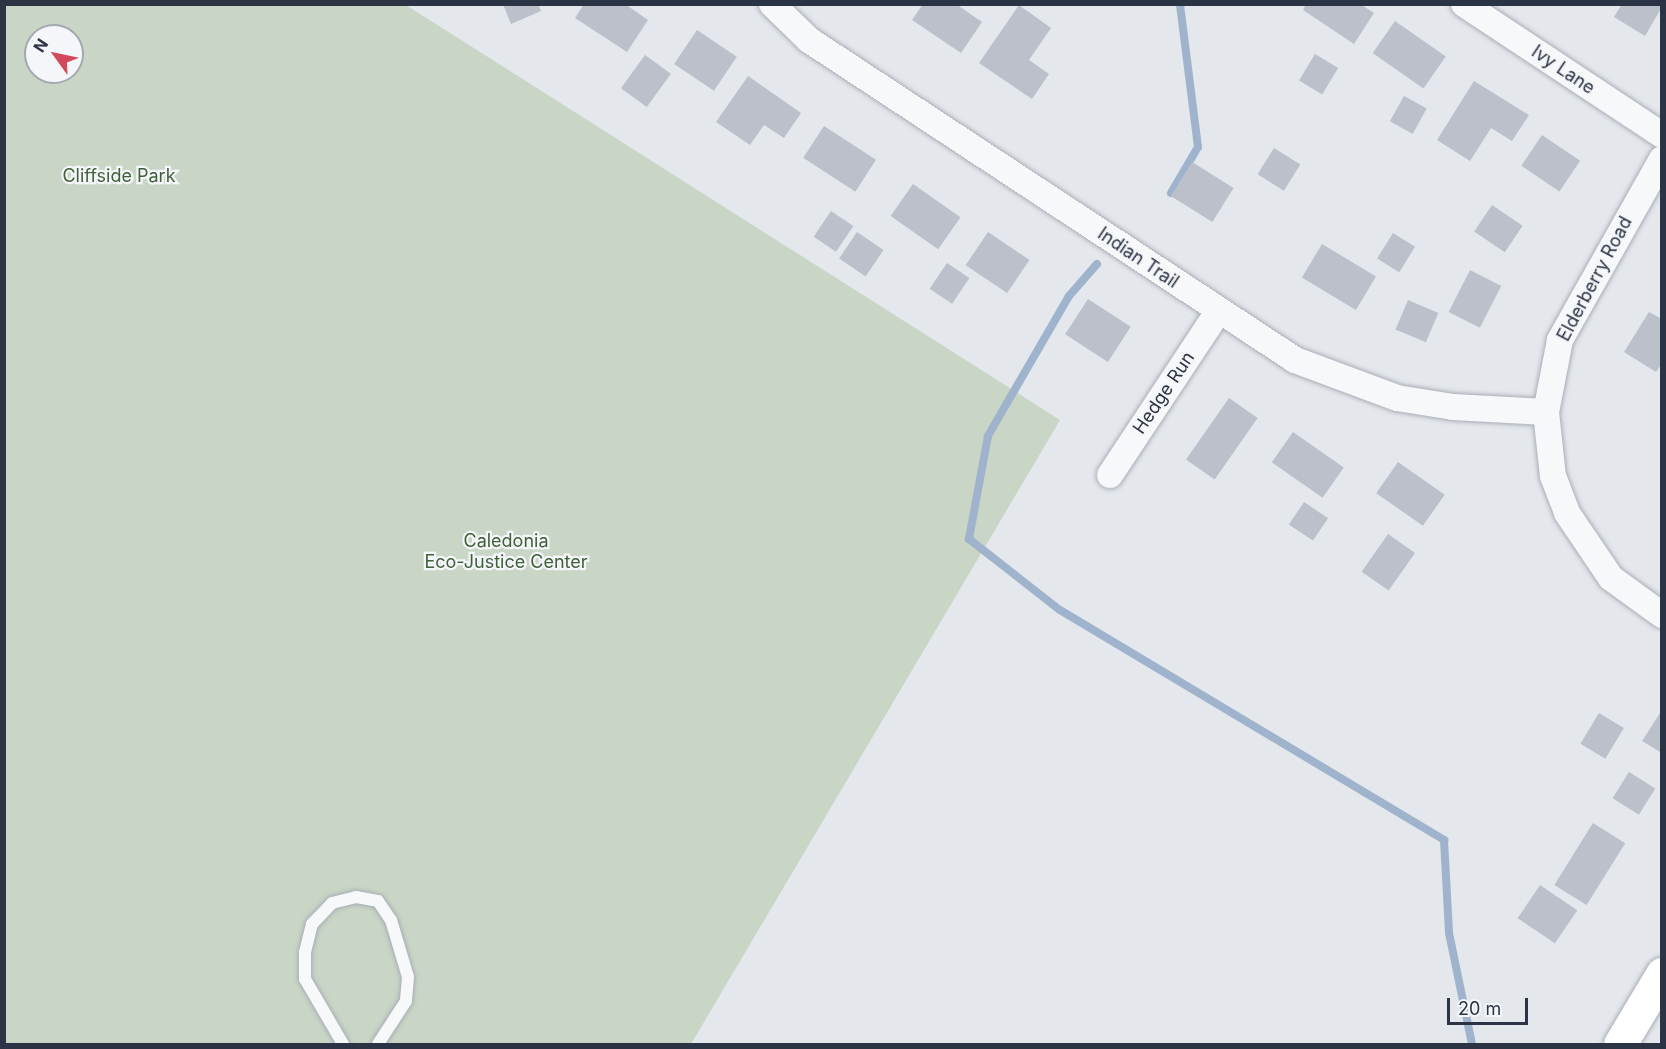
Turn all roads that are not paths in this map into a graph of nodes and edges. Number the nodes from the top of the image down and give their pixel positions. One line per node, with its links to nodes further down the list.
1 (772, 4): 5 (street, Indian Trail)
2 (1464, 4): 3 (street, Ivy Lane)
3 (1662, 135)
4 (1662, 159): 6 (street, Elderberry Road)
5 (1218, 312): 6 (street, Indian Trail); 7 (street, Hedge Run)
6 (1546, 411): 8 (street, Elderberry Road)
7 (1110, 475)
8 (1662, 615)
9 (1662, 974): 12 (street)
10 (344, 1044): 11 (lane)
11 (378, 1044)
12 (1620, 1044)

